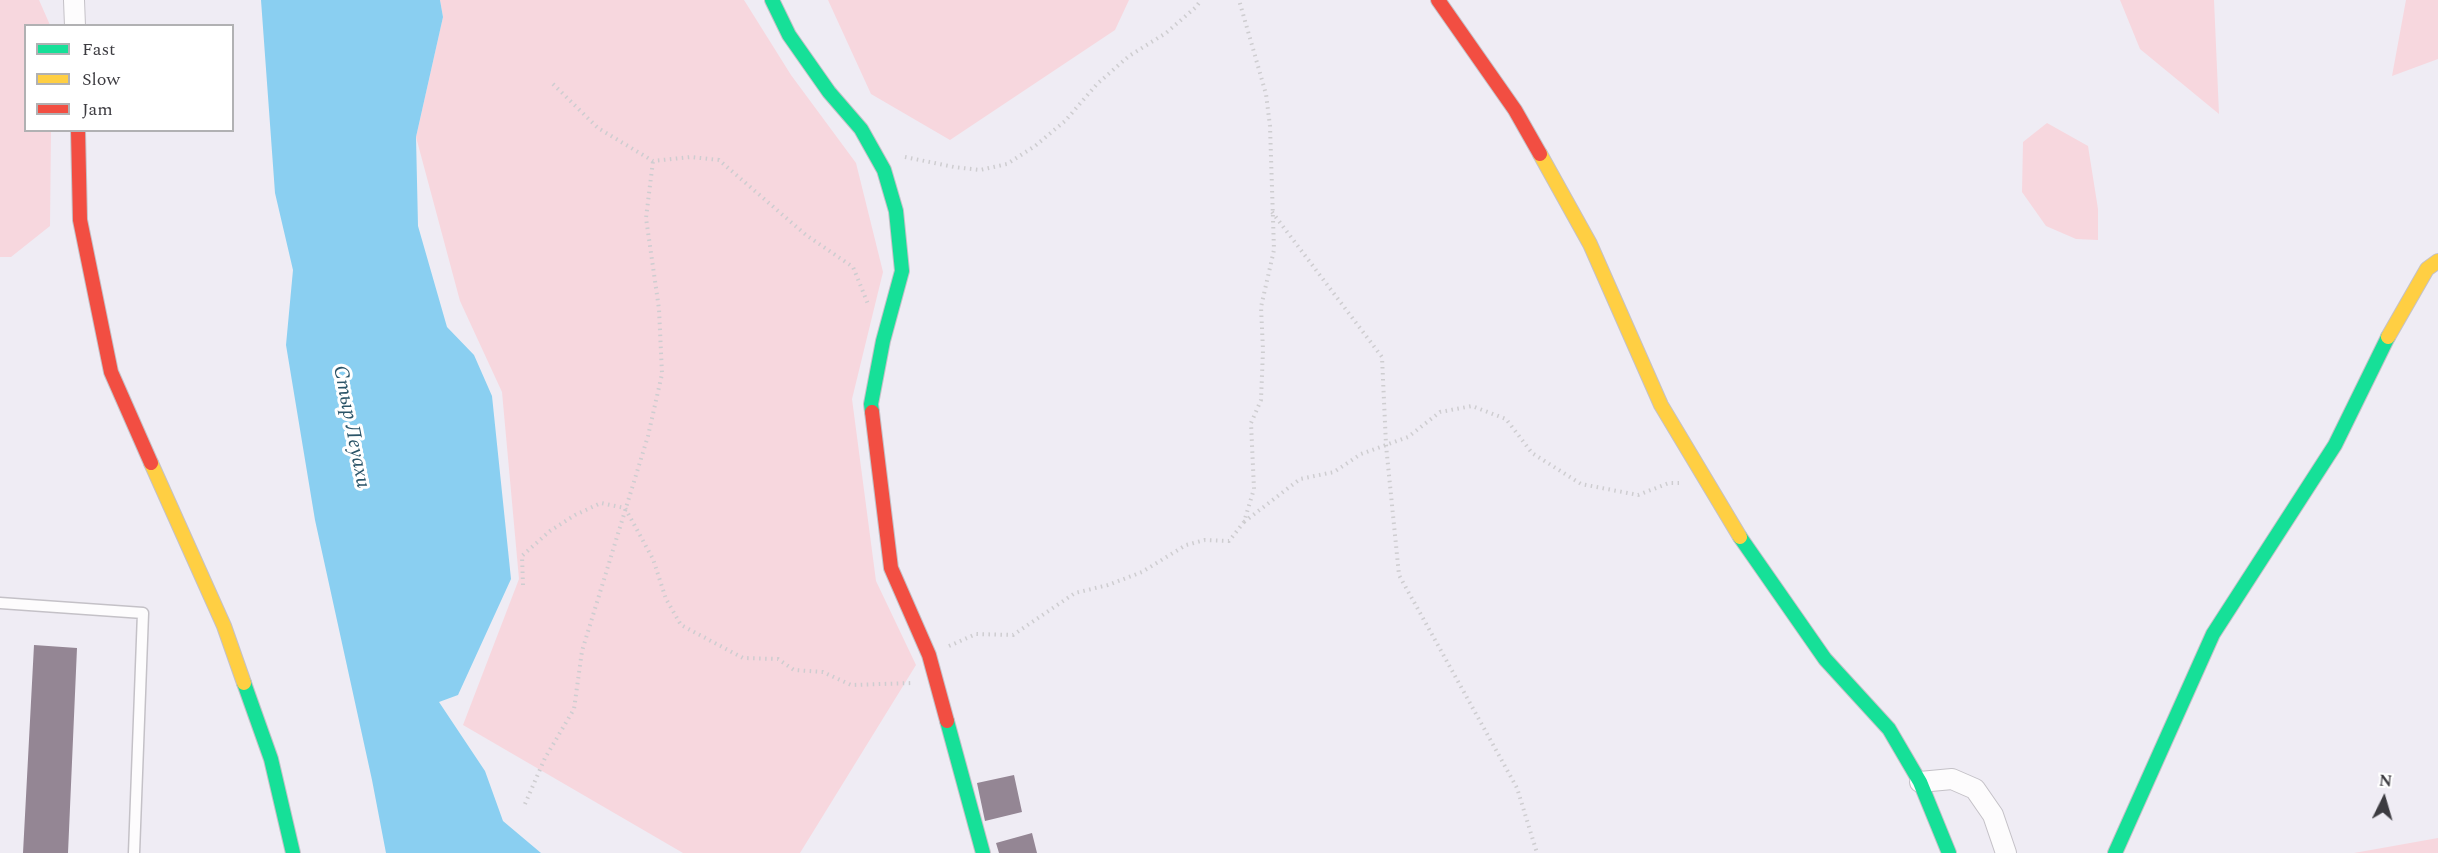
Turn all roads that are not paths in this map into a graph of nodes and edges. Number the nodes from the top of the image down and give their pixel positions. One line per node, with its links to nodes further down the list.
1 (74, 0): 4 (street)
2 (772, 0): 12 (street)
3 (1438, 0): 9 (street)
4 (75, 24)
5 (78, 132): 11 (street)
6 (2438, 261): 15 (street)
7 (0, 603): 8 (lane); 10 (lane)
8 (0, 609)
9 (1920, 782): 13 (street); 14 (street)
10 (134, 853)
11 (293, 853)
12 (982, 853)
13 (1949, 853)
14 (2006, 853)
15 (2115, 853)

